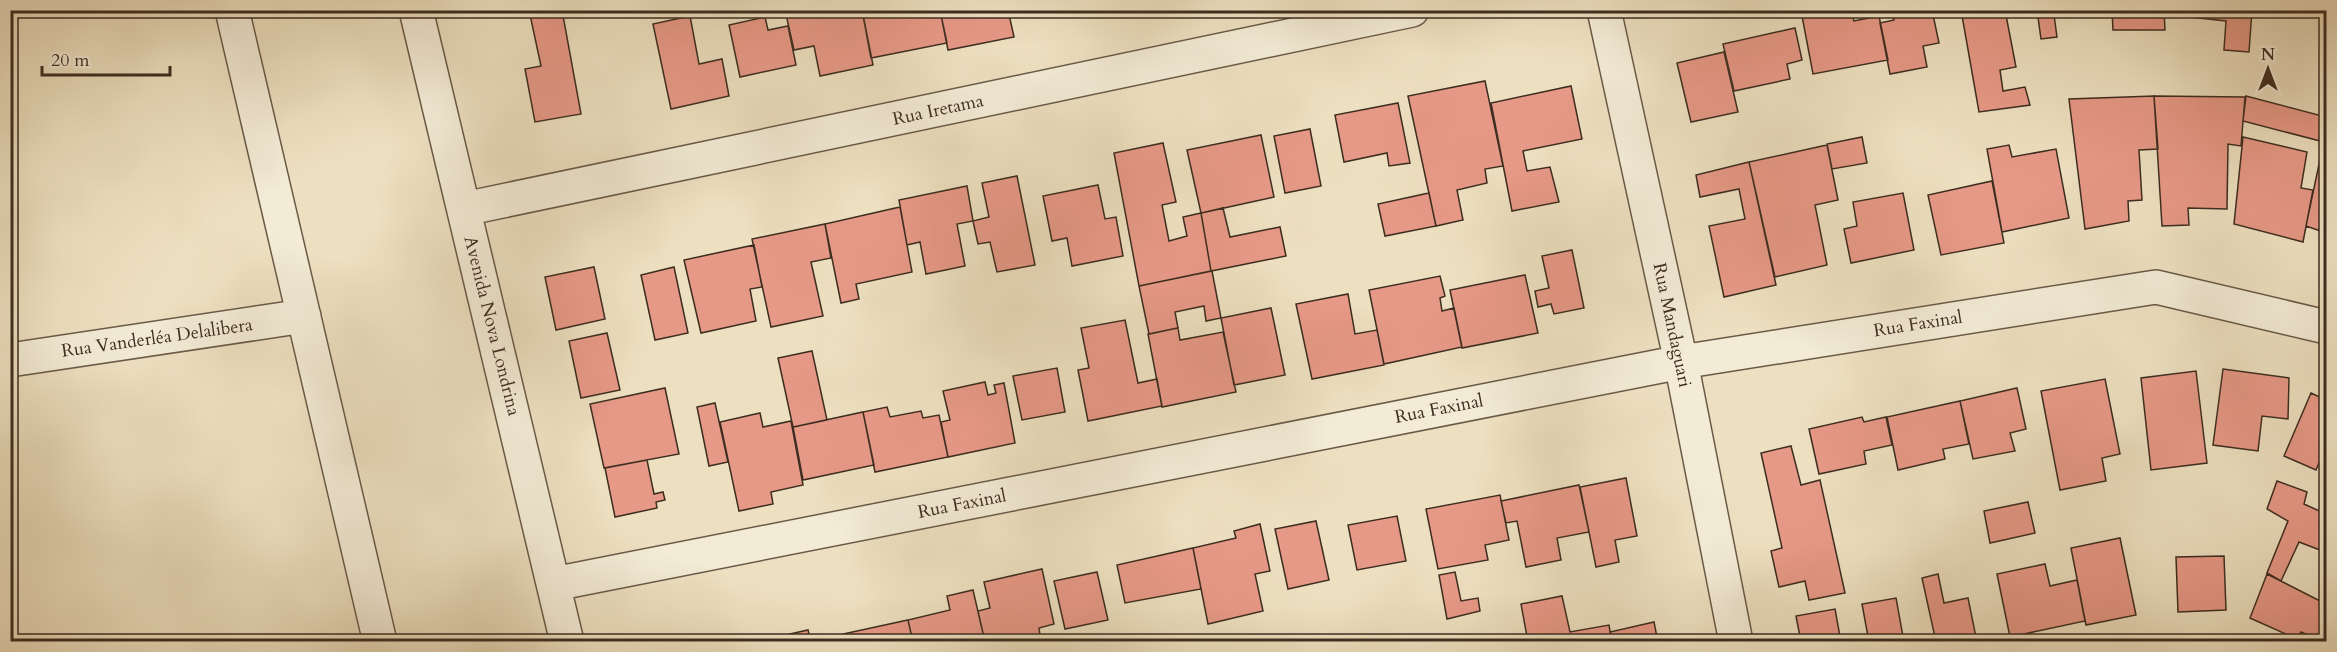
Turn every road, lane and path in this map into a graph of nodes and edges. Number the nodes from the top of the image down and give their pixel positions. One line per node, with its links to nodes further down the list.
1 (232, 10): 6 (street)
2 (416, 10): 5 (street, Avenida Nova Londrina)
3 (1412, 10): 5 (street, Rua Iretama)
4 (1604, 10): 9 (street, Rua Mandaguari)
5 (464, 210): 10 (street, Avenida Nova Londrina)
6 (304, 316): 8 (street, Rua Vanderléa Delalibera); 11 (street)
7 (2326, 327): 9 (street, Rua Faxinal)
8 (10, 360)
9 (1681, 362): 10 (street, Rua Faxinal); 13 (street, Rua Mandaguari)
10 (554, 584): 12 (street, Avenida Nova Londrina)
11 (380, 642)
12 (567, 642)
13 (1736, 642)

